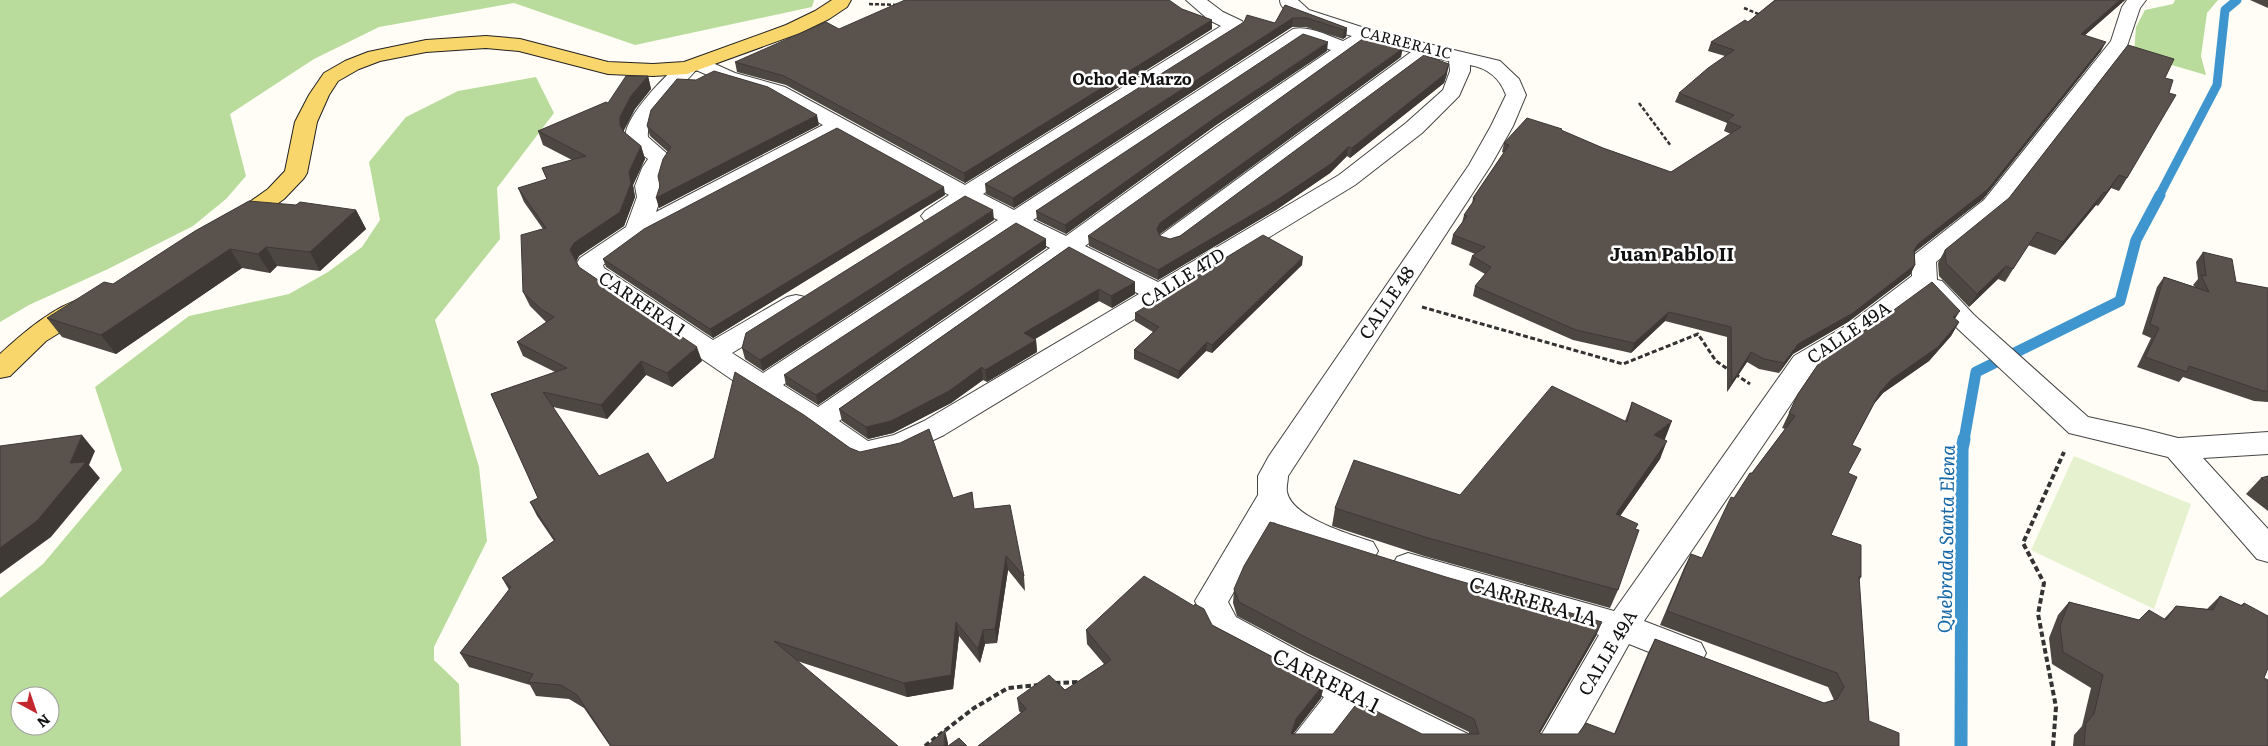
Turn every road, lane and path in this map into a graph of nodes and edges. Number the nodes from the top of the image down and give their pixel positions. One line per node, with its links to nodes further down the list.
1 (842, 0): 11 (main road)
2 (1196, 0): 16 (street)
3 (1289, 0): 7 (street, CARRERA 1C)
4 (2137, 0): 23 (street)
5 (1744, 8): 6 (path)
6 (1769, 18)
7 (1367, 35): 8 (street); 9 (street, CARRERA 1C)
8 (1346, 49): 17 (street); 22 (street)
9 (1426, 50): 10 (street, CARRERA 1C); 21 (street)
10 (1459, 56): 12 (street, CARRERA 1C); 25 (street, CALLE 47D)
11 (693, 66): 14 (street); 19 (street); 20 (main road)
12 (1516, 95): 27 (street, CALLE 48)
13 (1639, 102): 15 (path)
14 (839, 125): 16 (street); 19 (street)
15 (1670, 146)
16 (966, 195): 17 (street); 18 (street)
17 (1015, 221): 22 (street); 30 (street)
18 (916, 227)
19 (637, 231): 28 (street, CARRERA 1)
20 (218, 232)
21 (1170, 240)
22 (1067, 247): 25 (street); 32 (street)
23 (1924, 279): 31 (street, CALLE 49A); 33 (street)
24 (817, 290): 28 (street)
25 (1158, 293): 36 (street, CALLE 47D)
26 (104, 295): 29 (main road)
27 (1391, 298): 31 (path); 37 (street, CALLE 48)
28 (713, 352): 30 (street, CARRERA 1)
29 (0, 369)
30 (764, 385): 32 (street, CARRERA 1)
31 (1777, 402): 39 (street, CALLE 49A)
32 (819, 421): 36 (street, CARRERA 1)
33 (2078, 426): 35 (street); 47 (path)
34 (2268, 443): 35 (street)
35 (2178, 449): 38 (street)
36 (864, 453)
37 (1277, 505): 39 (street, CARRERA 1A); 42 (street, CARRERA 1)
38 (2268, 550)
39 (1621, 627): 40 (street, CARRERA 1A); 46 (street, CALLE 49A)
40 (1713, 662)
41 (1088, 680): 43 (path)
42 (1349, 692): 44 (street); 45 (street, CARRERA 1)
43 (925, 746)
44 (1308, 746)
45 (1455, 746)
46 (1553, 746)
47 (2053, 746)

